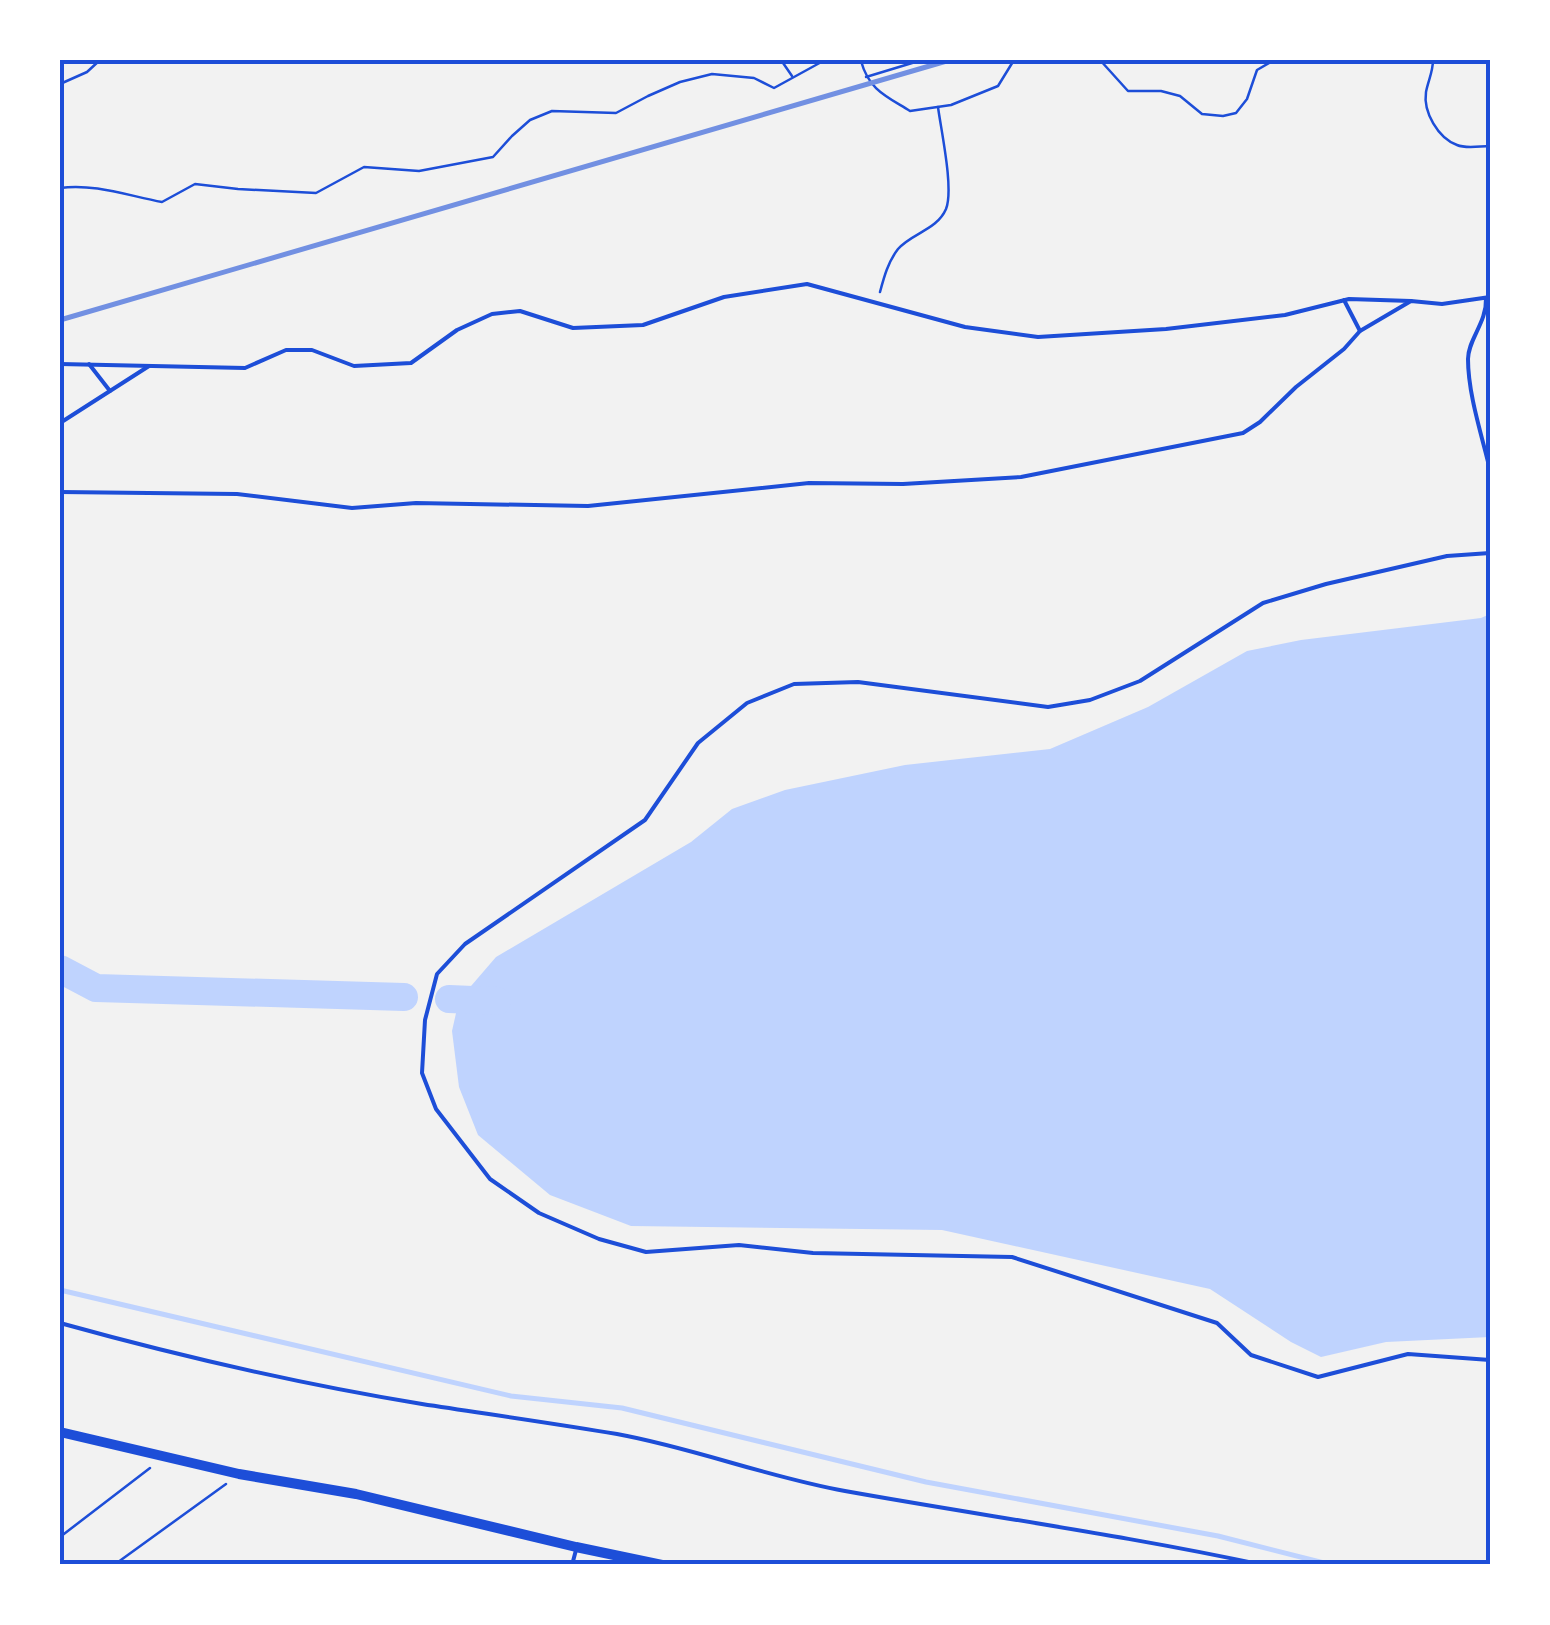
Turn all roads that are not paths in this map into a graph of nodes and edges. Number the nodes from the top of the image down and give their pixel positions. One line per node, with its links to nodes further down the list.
1 (1488, 298): 3 (lane); 10 (lane)
2 (1344, 300): 3 (lane); 4 (lane); 7 (lane)
3 (1411, 301): 4 (lane)
4 (1360, 331): 11 (lane)
5 (60, 364): 6 (lane)
6 (89, 364): 7 (lane); 8 (lane)
7 (151, 365): 8 (lane)
8 (110, 391): 9 (lane)
9 (60, 423)
10 (1490, 470)
11 (60, 492)
12 (1490, 553): 14 (lane)
13 (60, 1323): 19 (lane)
14 (1490, 1360)
15 (60, 1432): 16 (street)
16 (576, 1547): 17 (lane); 18 (street)
17 (572, 1565)
18 (662, 1565)
19 (1263, 1565)

